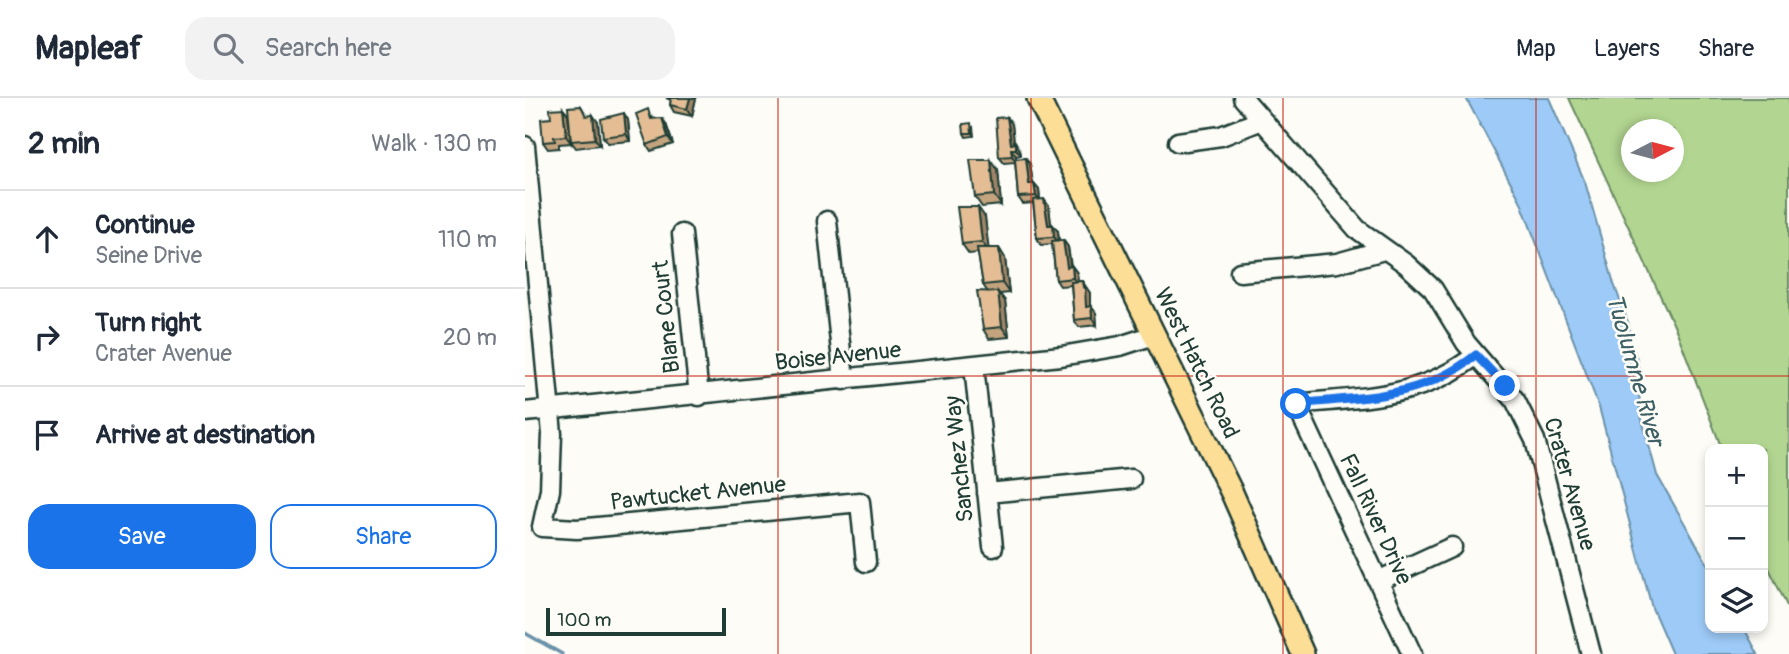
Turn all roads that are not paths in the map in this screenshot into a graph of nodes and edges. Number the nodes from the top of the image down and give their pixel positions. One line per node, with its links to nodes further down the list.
1 (1038, 98): 11 (main road, West Hatch Road)
2 (1243, 98): 3 (street, Crater Avenue)
3 (1262, 120): 4 (street); 8 (street, Crater Avenue)
4 (1178, 142)
5 (525, 146): 10 (street)
6 (827, 221): 14 (street)
7 (683, 234): 15 (street, Blane Court)
8 (1384, 250): 9 (street); 12 (street, Crater Avenue)
9 (1240, 272)
10 (531, 273): 16 (street)
11 (1154, 335): 13 (street, Boise Avenue); 24 (main road, West Hatch Road)
12 (1476, 355): 23 (street, Fall River Drive); 26 (street, Crater Avenue)
13 (974, 366): 14 (street, Boise Avenue); 19 (street, Sanchez Way)
14 (844, 380): 15 (street, Boise Avenue)
15 (699, 396): 16 (street, Boise Avenue)
16 (550, 410): 17 (street, Boise Avenue); 22 (street, Pawtucket Avenue)
17 (525, 412)
18 (1131, 479): 19 (street)
19 (987, 493): 20 (street, Sanchez Way)
20 (993, 547)
21 (1452, 547): 23 (street)
22 (866, 562)
23 (1378, 581): 25 (street, Fall River Drive)
24 (1303, 654)
25 (1412, 654)
26 (1591, 654)

